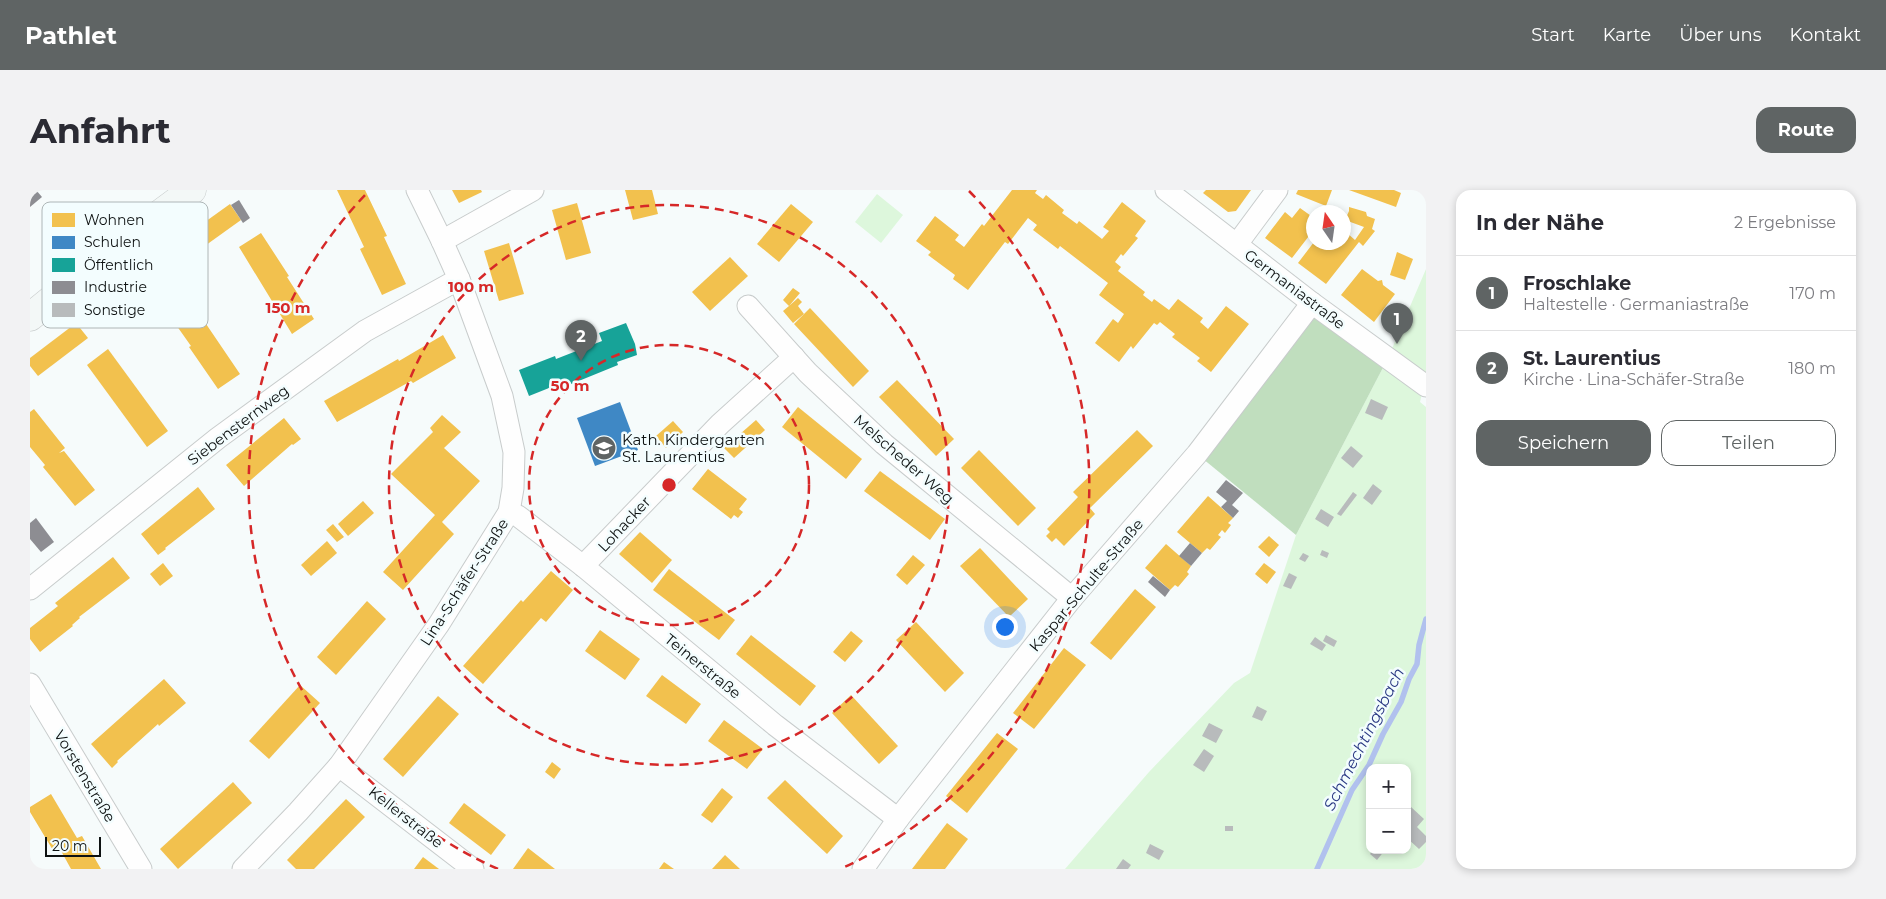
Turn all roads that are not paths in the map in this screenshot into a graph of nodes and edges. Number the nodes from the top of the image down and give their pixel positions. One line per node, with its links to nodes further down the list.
1 (192, 190): 6 (street)
2 (417, 190): 7 (street, Lina-Schäfer-Straße)
3 (533, 190): 7 (street)
4 (1166, 190): 8 (street, Germaniastraße)
5 (1277, 190): 8 (street)
6 (176, 202)
7 (442, 241): 9 (street, Lina-Schäfer-Straße)
8 (1237, 244): 10 (street, Germaniastraße)
9 (459, 279): 16 (street, Lina-Schäfer-Straße); 18 (street, Siebensternweg)
10 (1312, 303): 15 (street, Germaniastraße); 19 (street, Kaspar-Schulte-Straße)
11 (42, 306): 13 (street)
12 (748, 306): 14 (street, Melscheder Weg)
13 (30, 316)
14 (794, 357): 17 (street, Lohacker); 19 (street, Melscheder Weg)
15 (1426, 386)
16 (509, 512): 17 (street, Teinerstraße); 21 (street, Lina-Schäfer-Straße)
17 (583, 566): 22 (street, Teinerstraße)
18 (30, 589)
19 (1072, 598): 22 (street, Kaspar-Schulte-Straße)
20 (30, 684): 23 (street, Vorstenstraße)
21 (339, 766): 24 (street, Lina-Schäfer-Straße); 25 (street, Kellerstraße)
22 (898, 819): 26 (street, Kaspar-Schulte-Straße)
23 (141, 869)
24 (243, 869)
25 (473, 869)
26 (863, 869)

